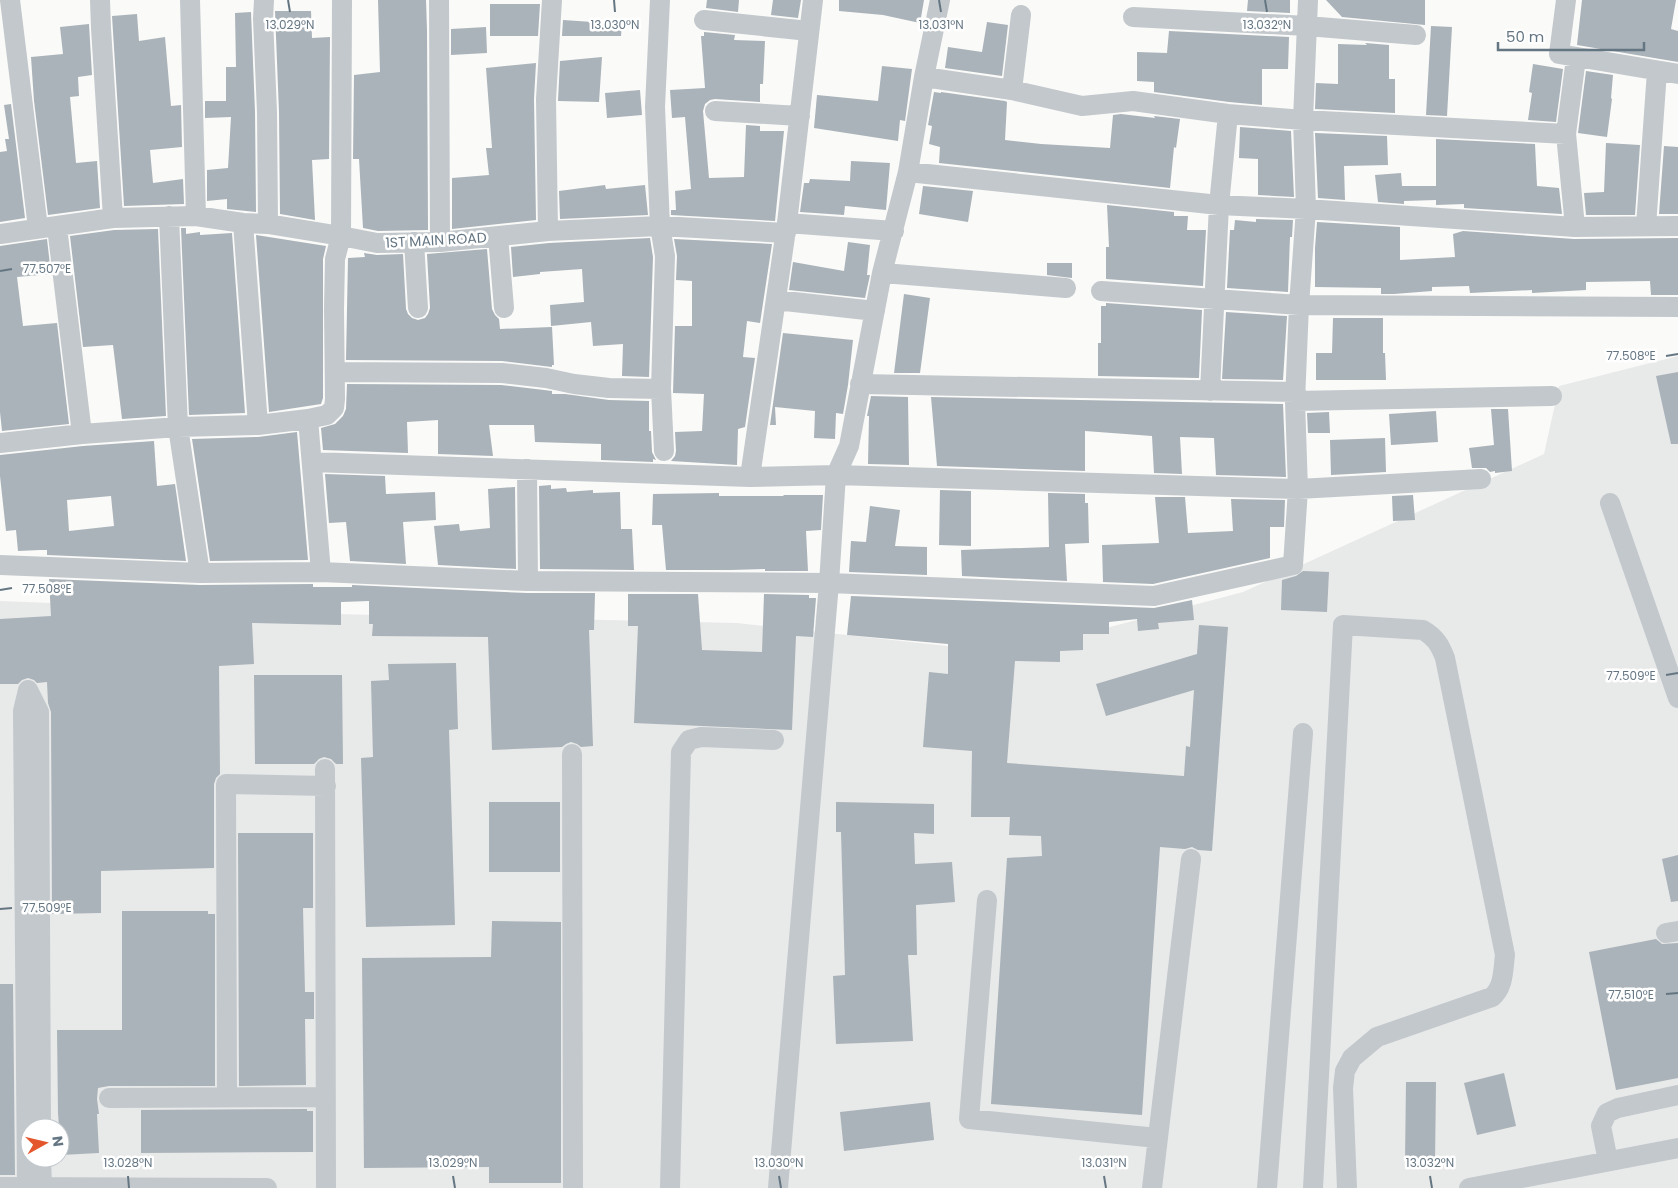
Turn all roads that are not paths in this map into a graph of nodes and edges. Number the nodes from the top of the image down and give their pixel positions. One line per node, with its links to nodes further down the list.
1 (10, 0): 41 (street)
2 (100, 0): 34 (street)
3 (190, 0): 33 (street)
4 (264, 0): 36 (street)
5 (342, 0): 46 (street)
6 (439, 0): 49 (street)
7 (552, 0): 43 (street)
8 (660, 0): 37 (street)
9 (813, 0): 17 (street)
10 (940, 0): 22 (street)
11 (1308, 0): 16 (street)
12 (1566, 0): 19 (street)
13 (1022, 15): 23 (street)
14 (1133, 17): 16 (street)
15 (704, 20): 17 (street)
16 (1307, 26): 18 (street); 27 (street)
17 (809, 31): 26 (street)
18 (1416, 35)
19 (1576, 58): 20 (street); 28 (street)
20 (1657, 70): 21 (street); 38 (street)
21 (1678, 74)
22 (924, 77): 23 (street); 29 (street)
23 (1012, 90): 25 (street)
24 (716, 111): 26 (street)
25 (1228, 114): 27 (street); 30 (street)
26 (800, 116): 42 (street)
27 (1302, 120): 28 (street); 31 (street)
28 (1566, 134): 40 (street)
29 (908, 172): 30 (street); 44 (street)
30 (1219, 205): 31 (street); 53 (street)
31 (1306, 209): 40 (street); 55 (street)
32 (169, 216): 33 (street, 1ST MAIN ROAD); 34 (street, 1ST MAIN ROAD); 68 (street)
33 (196, 216): 35 (street, 1ST MAIN ROAD)
34 (113, 218): 41 (street, 1ST MAIN ROAD)
35 (244, 223): 36 (street, 1ST MAIN ROAD); 67 (street)
36 (268, 224): 46 (street, 1ST MAIN ROAD)
37 (660, 226): 42 (street, 1ST MAIN ROAD); 43 (street, 1ST MAIN ROAD); 62 (street)
38 (1646, 226): 39 (street); 40 (street)
39 (1678, 226)
40 (1575, 227)
41 (48, 228): 45 (street, 1ST MAIN ROAD); 69 (street)
42 (786, 228): 44 (street, 1ST MAIN ROAD); 54 (street)
43 (548, 231): 47 (street, 1ST MAIN ROAD)
44 (894, 231): 50 (street)
45 (0, 234)
46 (341, 236): 48 (street, 1ST MAIN ROAD); 60 (street)
47 (498, 236): 49 (street, 1ST MAIN ROAD); 58 (street)
48 (414, 242): 49 (street, 1ST MAIN ROAD); 57 (street)
49 (440, 242)
50 (883, 274): 51 (street); 59 (street)
51 (1066, 288)
52 (1100, 291): 53 (street)
53 (1215, 299): 55 (street); 63 (street)
54 (776, 300): 59 (street); 75 (street)
55 (1299, 305): 56 (street); 65 (street)
56 (1678, 307)
57 (418, 308)
58 (504, 308)
59 (876, 311): 61 (street)
60 (335, 372): 62 (street); 66 (street)
61 (860, 384): 63 (street); 74 (street)
62 (661, 389): 71 (street)
63 (1210, 391): 65 (street)
64 (1552, 396): 65 (street)
65 (1296, 397): 77 (street)
66 (308, 419): 67 (street); 72 (street)
67 (258, 425): 68 (street)
68 (178, 427): 69 (street); 81 (street)
69 (82, 434): 70 (street)
70 (0, 443)
71 (664, 451)
72 (312, 462): 73 (street); 80 (street)
73 (527, 469): 75 (street); 82 (street)
74 (836, 476): 75 (street); 77 (street); 83 (street)
75 (750, 477)
76 (1481, 479): 77 (street)
77 (1298, 489): 83 (street)
78 (1610, 503): 84 (street)
79 (0, 565): 81 (street)
80 (321, 572): 81 (street); 82 (street)
81 (200, 573)
82 (528, 581): 83 (street)
83 (829, 583): 107 (street)
84 (1678, 698)
85 (1303, 733): 109 (street)
86 (774, 740): 106 (street)
87 (572, 754): 105 (street)
88 (1191, 859): 96 (street)
89 (987, 900): 96 (street)
90 (1678, 1095): 98 (street)
91 (227, 1097): 92 (street); 93 (street); 93 (street)
92 (109, 1098)
93 (326, 1098): 104 (street)
94 (32, 1118): 95 (street)
95 (41, 1118)
96 (1157, 1138): 108 (street)
97 (1678, 1148): 98 (street)
98 (1608, 1161): 112 (street)
99 (34, 1168): 102 (street)
100 (39, 1168): 102 (street)
101 (0, 1187): 102 (street)
102 (34, 1187): 103 (street)
103 (267, 1188)
104 (326, 1188)
105 (573, 1188)
106 (670, 1188)
107 (778, 1188)
108 (1152, 1188)
109 (1267, 1188)
110 (1313, 1188): 111 (street)
111 (1347, 1188)
112 (1469, 1188)

